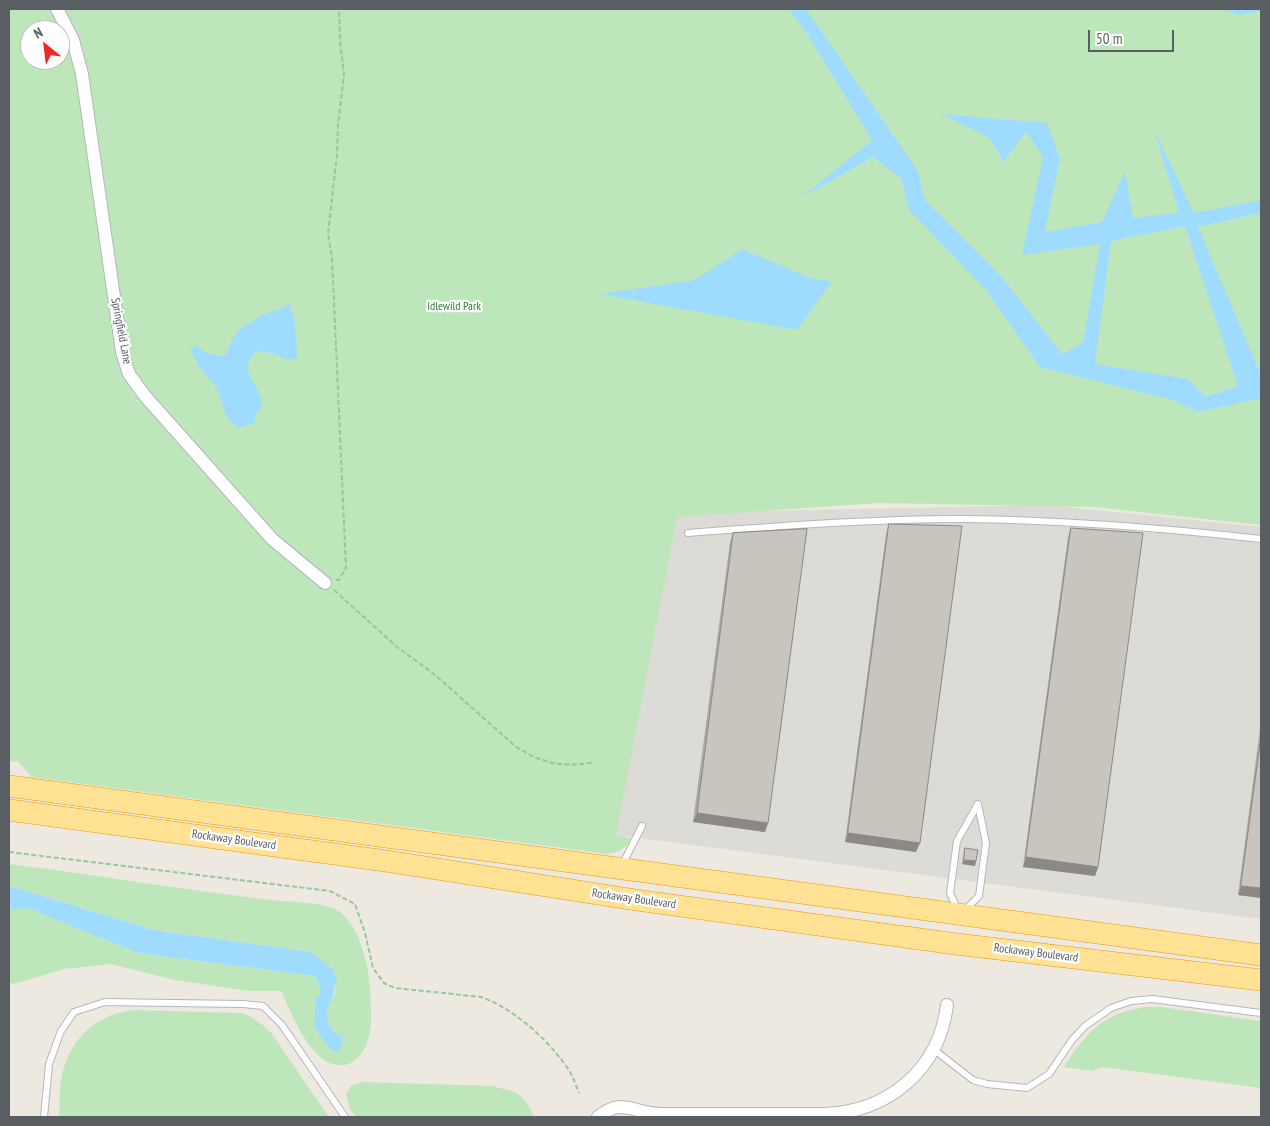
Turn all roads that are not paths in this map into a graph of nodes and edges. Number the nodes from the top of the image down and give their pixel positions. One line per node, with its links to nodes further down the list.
1 (57, 9): 4 (street, Springfield Lane)
2 (688, 533): 3 (lane)
3 (1261, 539)
4 (324, 582)
5 (9, 786): 8 (highway, Rockaway Boulevard)
6 (9, 810): 11 (highway, Rockaway Boulevard)
7 (642, 826): 8 (lane)
8 (620, 869): 9 (highway, Rockaway Boulevard)
9 (960, 915): 9 (lane); 10 (highway, Rockaway Boulevard)
10 (1261, 955)
11 (1261, 980)
12 (947, 1005): 14 (street)
13 (1261, 1013): 14 (lane)
14 (933, 1048): 16 (street)
15 (658, 1115): 16 (street); 19 (street)
16 (785, 1116)
17 (44, 1117): 18 (lane)
18 (344, 1117)
19 (598, 1117)

